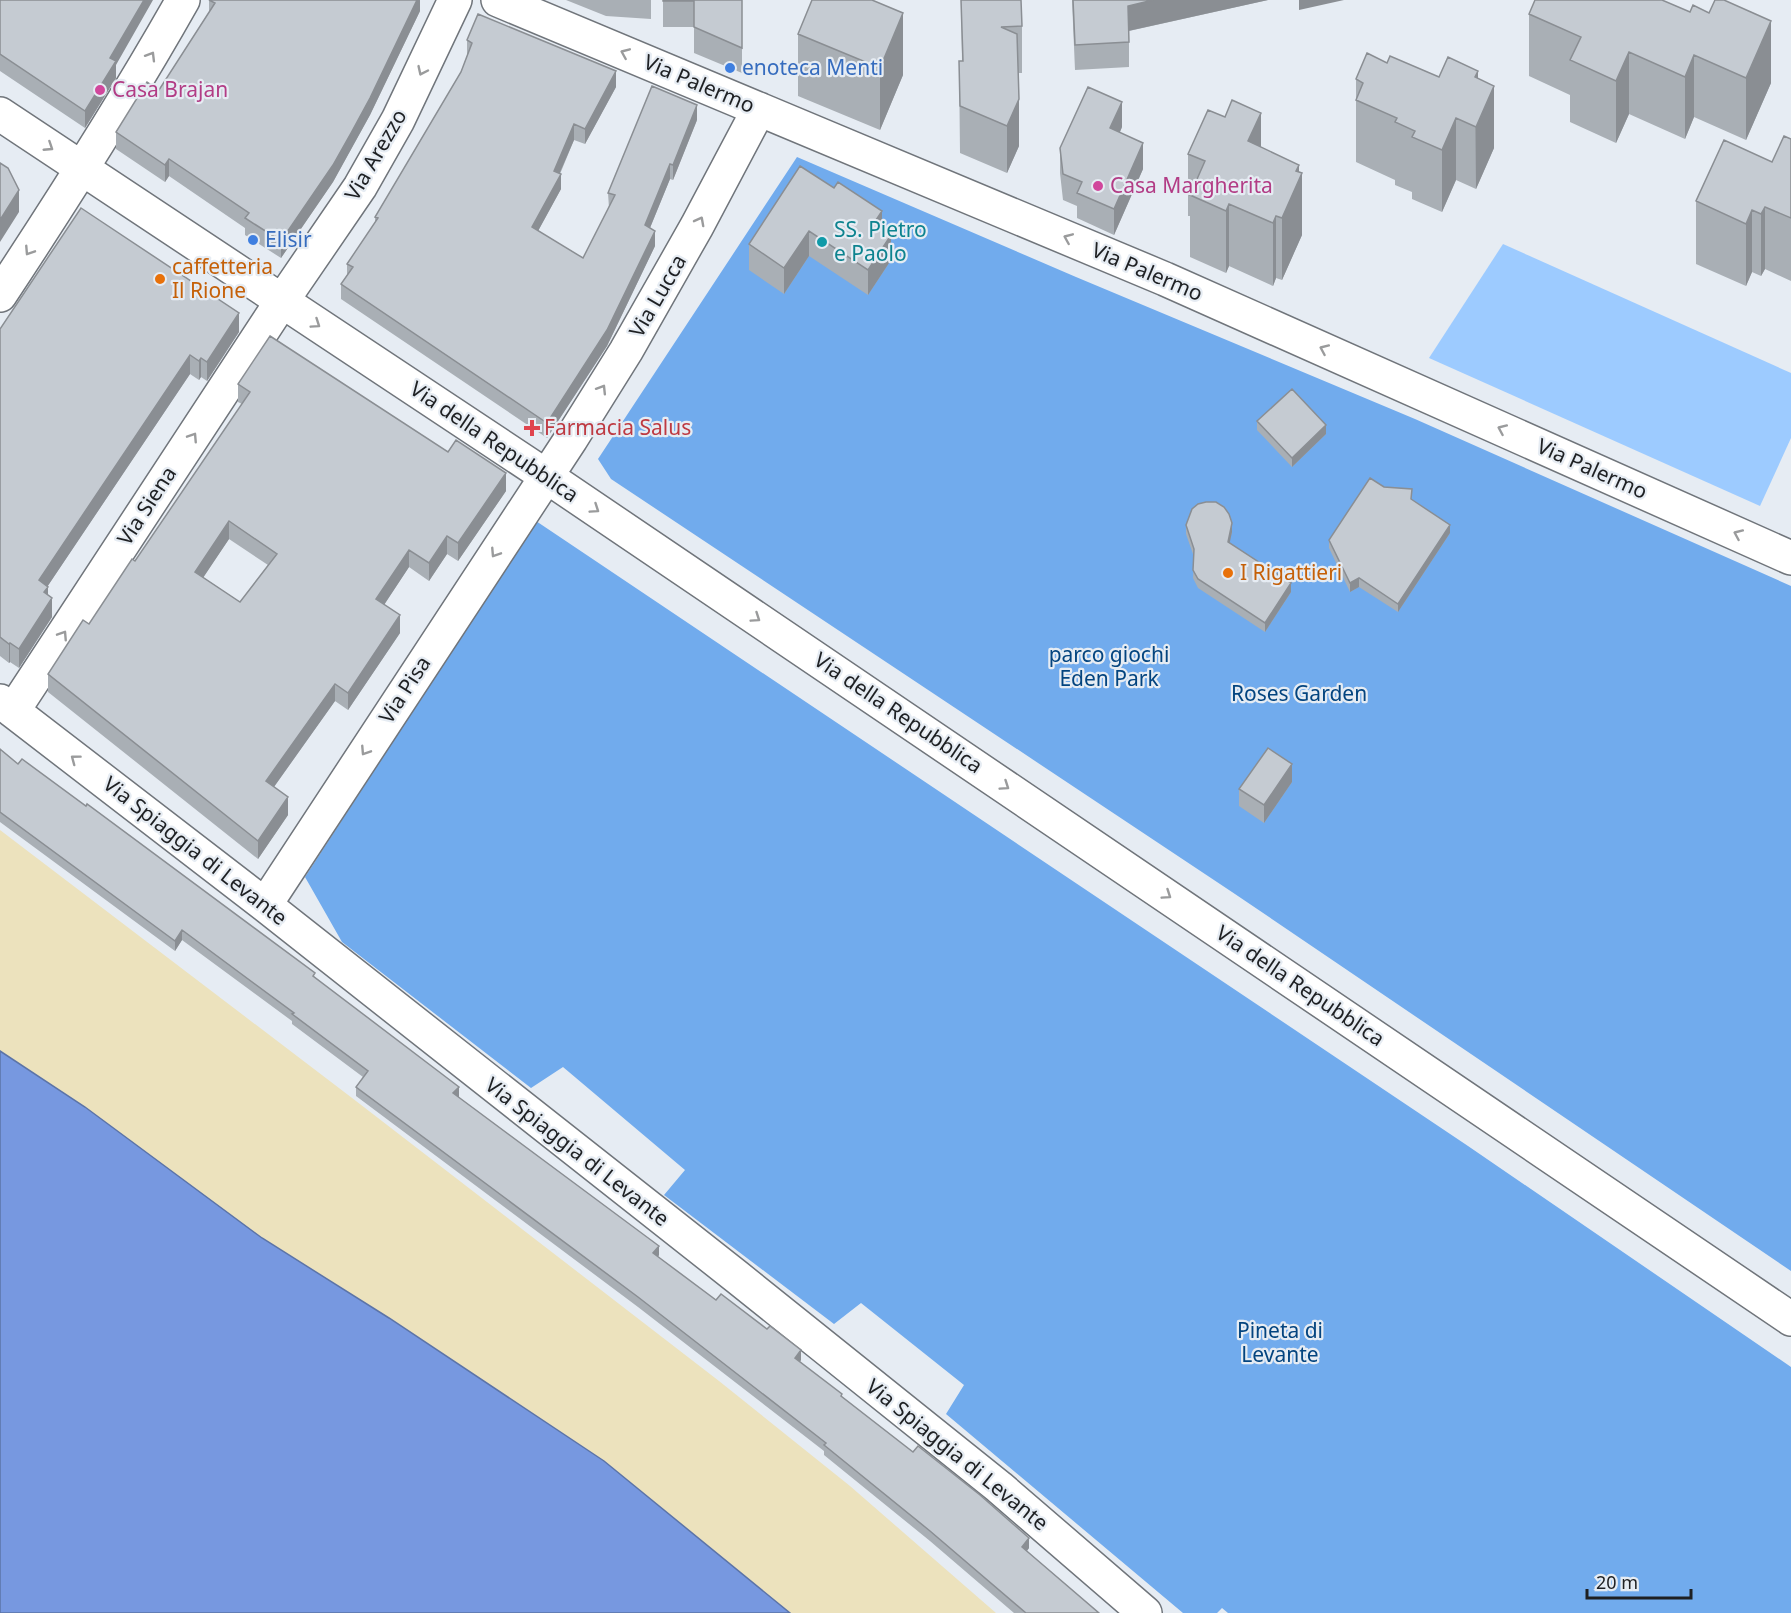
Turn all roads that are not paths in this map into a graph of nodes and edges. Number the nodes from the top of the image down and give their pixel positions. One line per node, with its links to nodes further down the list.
1 (183, 0): 6 (street, one-way to 1)
2 (455, 0): 8 (street, Via Arezzo, one-way to 8)
3 (498, 0): 4 (street, Via Palermo, one-way to 3)
4 (759, 109): 9 (street, Via Lucca, one-way to 4); 10 (street, Via Palermo, one-way to 4)
5 (0, 114): 6 (street, Via della Repubblica, one-way to 6)
6 (82, 169): 7 (street, one-way to 7); 8 (street, Via della Repubblica)
7 (0, 295)
8 (282, 301): 9 (street, Via della Repubblica, one-way to 9); 11 (street, Via Siena, one-way to 8)
9 (546, 476): 12 (street, Via Pisa, one-way to 12); 13 (street, Via della Repubblica, one-way to 13)
10 (1791, 558)
11 (6, 706): 12 (street, Via Spiaggia di Levante, one-way to 11)
12 (265, 905): 14 (street, Via Spiaggia di Levante)
13 (1791, 1319)
14 (1145, 1613)

